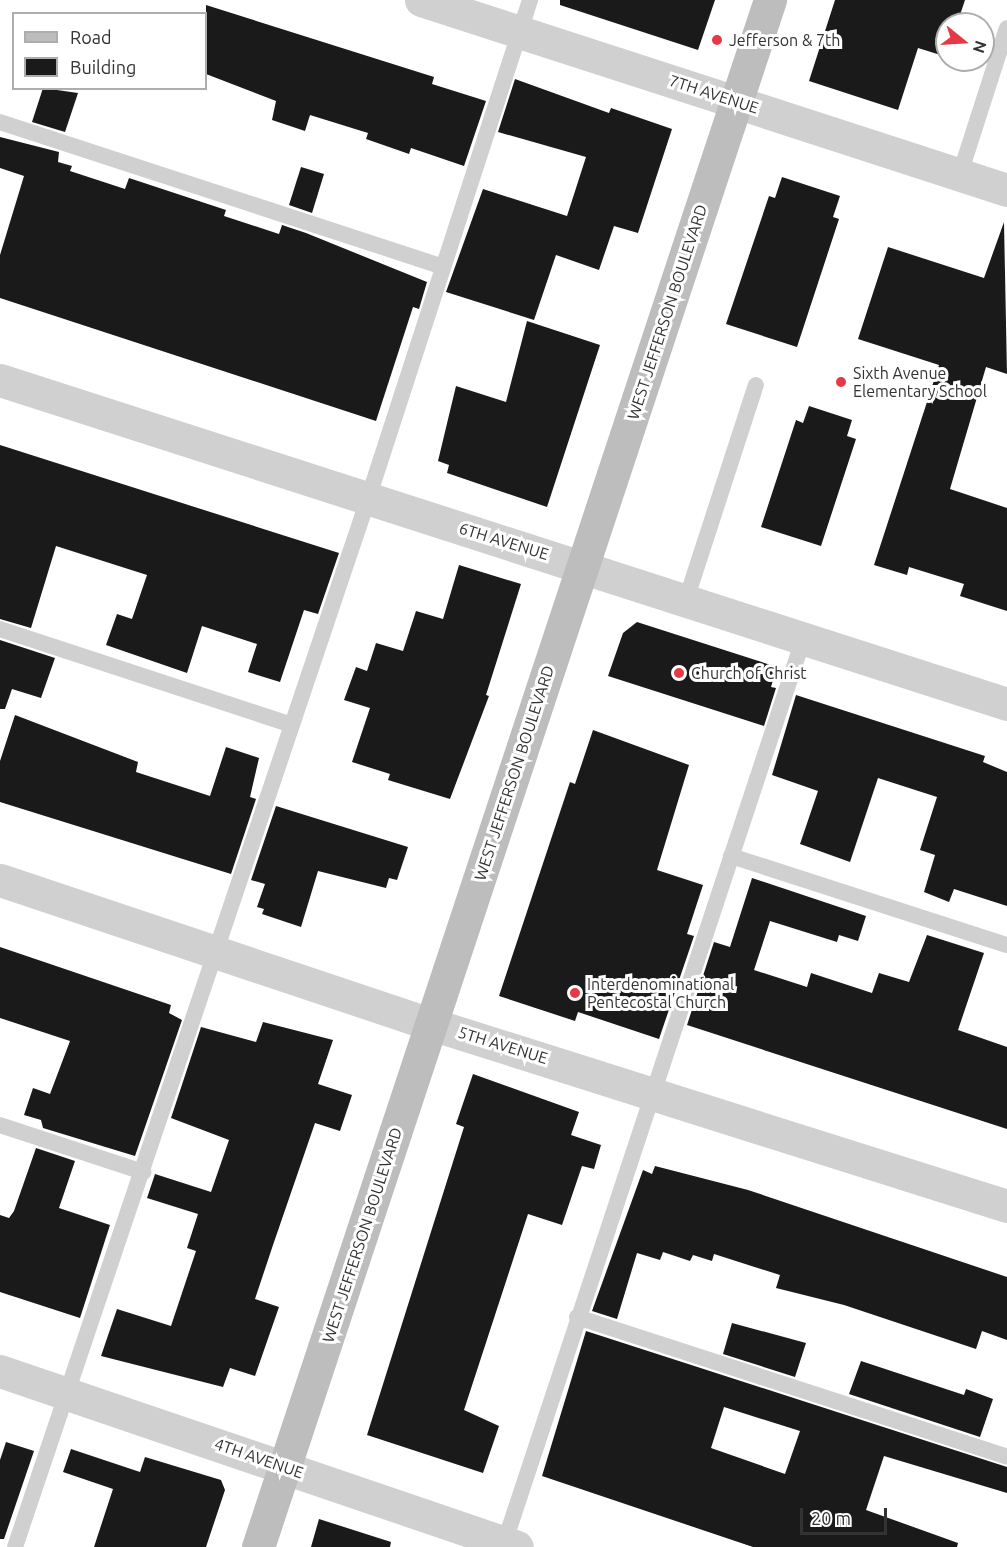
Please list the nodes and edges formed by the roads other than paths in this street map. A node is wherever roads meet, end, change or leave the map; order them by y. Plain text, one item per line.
1 (421, 0) edge
2 (530, 0) edge
3 (770, 0) edge
4 (1007, 28) edge
5 (519, 32) junction
6 (737, 103) junction
7 (0, 122) edge
8 (960, 174) junction
9 (1007, 189) edge
10 (443, 267) junction
11 (0, 380) edge
12 (756, 385) dead end
13 (368, 499) junction
14 (583, 566) junction
15 (686, 600) junction
16 (0, 629) edge
17 (803, 640) junction
18 (1007, 704) edge
19 (292, 725) junction
20 (731, 856) junction
21 (0, 880) edge
22 (1007, 945) edge
23 (217, 951) junction
24 (431, 1023) junction
25 (652, 1091) junction
26 (0, 1125) edge
27 (143, 1172) junction
28 (1007, 1206) edge
29 (577, 1317) junction
30 (0, 1371) edge
31 (68, 1394) junction
32 (1007, 1457) edge
33 (286, 1466) junction
34 (509, 1546) edge
35 (15, 1547) edge
36 (258, 1547) edge

1 - 5 street, 7TH AVENUE
2 - 5 lane
3 - 6 main road, WEST JEFFERSON BOULEVARD
4 - 8 lane
5 - 6 street, 7TH AVENUE
5 - 10 lane
6 - 8 street, 7TH AVENUE
6 - 14 main road, WEST JEFFERSON BOULEVARD
7 - 10 lane
8 - 9 street, 7TH AVENUE
10 - 13 lane
11 - 13 street, 6TH AVENUE
12 - 15 lane
13 - 14 street, 6TH AVENUE
13 - 19 lane
14 - 15 street, 6TH AVENUE
14 - 24 main road, WEST JEFFERSON BOULEVARD
15 - 17 street, 6TH AVENUE
16 - 19 lane
17 - 18 street, 6TH AVENUE
17 - 20 lane
19 - 23 lane
20 - 22 lane
20 - 25 lane
21 - 23 street, 5TH AVENUE
23 - 24 street, 5TH AVENUE
23 - 27 lane
24 - 25 street, 5TH AVENUE
24 - 33 main road, WEST JEFFERSON BOULEVARD
25 - 28 street, 5TH AVENUE
25 - 29 lane
26 - 27 lane
27 - 31 lane
29 - 32 lane
29 - 34 lane
30 - 31 street, 4TH AVENUE
31 - 33 street, 4TH AVENUE
31 - 35 lane
33 - 34 street, 4TH AVENUE
33 - 36 main road, WEST JEFFERSON BOULEVARD

